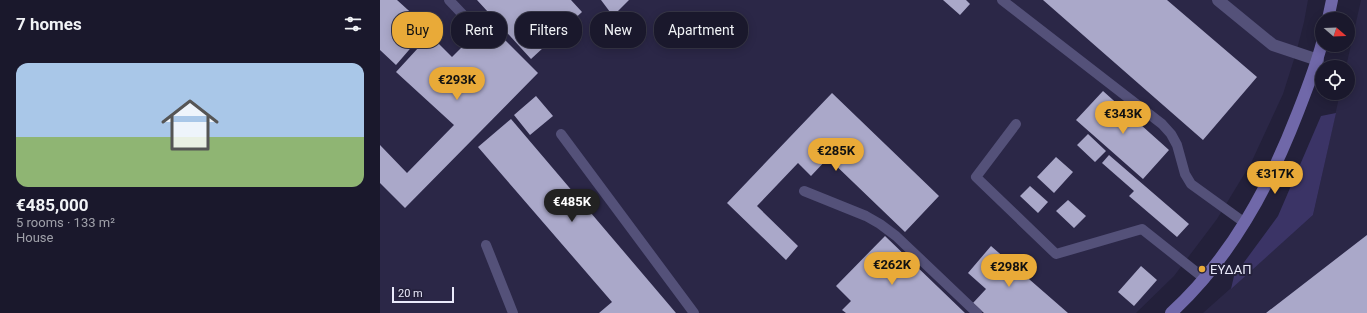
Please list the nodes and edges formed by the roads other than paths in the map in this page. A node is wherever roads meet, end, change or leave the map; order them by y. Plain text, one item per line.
1 (449, 0) edge
2 (1002, 0) edge
3 (1218, 0) edge
4 (1332, 0) edge
5 (460, 12) edge
6 (1329, 12) edge
7 (1320, 52) edge
8 (1318, 60) joint
9 (1315, 68) edge
10 (1016, 124) dead end
11 (561, 134) dead end
12 (804, 191) dead end
13 (1245, 223) junction
14 (486, 245) dead end
15 (1205, 279) junction
16 (513, 313) edge
17 (694, 313) edge
18 (977, 313) edge
19 (1171, 313) edge

1 - 5 lane
2 - 13 lane
3 - 8 street
4 - 6 street
7 - 8 street
9 - 13 street
10 - 15 lane
11 - 17 lane
12 - 18 lane
13 - 15 street
14 - 16 lane
15 - 19 street

